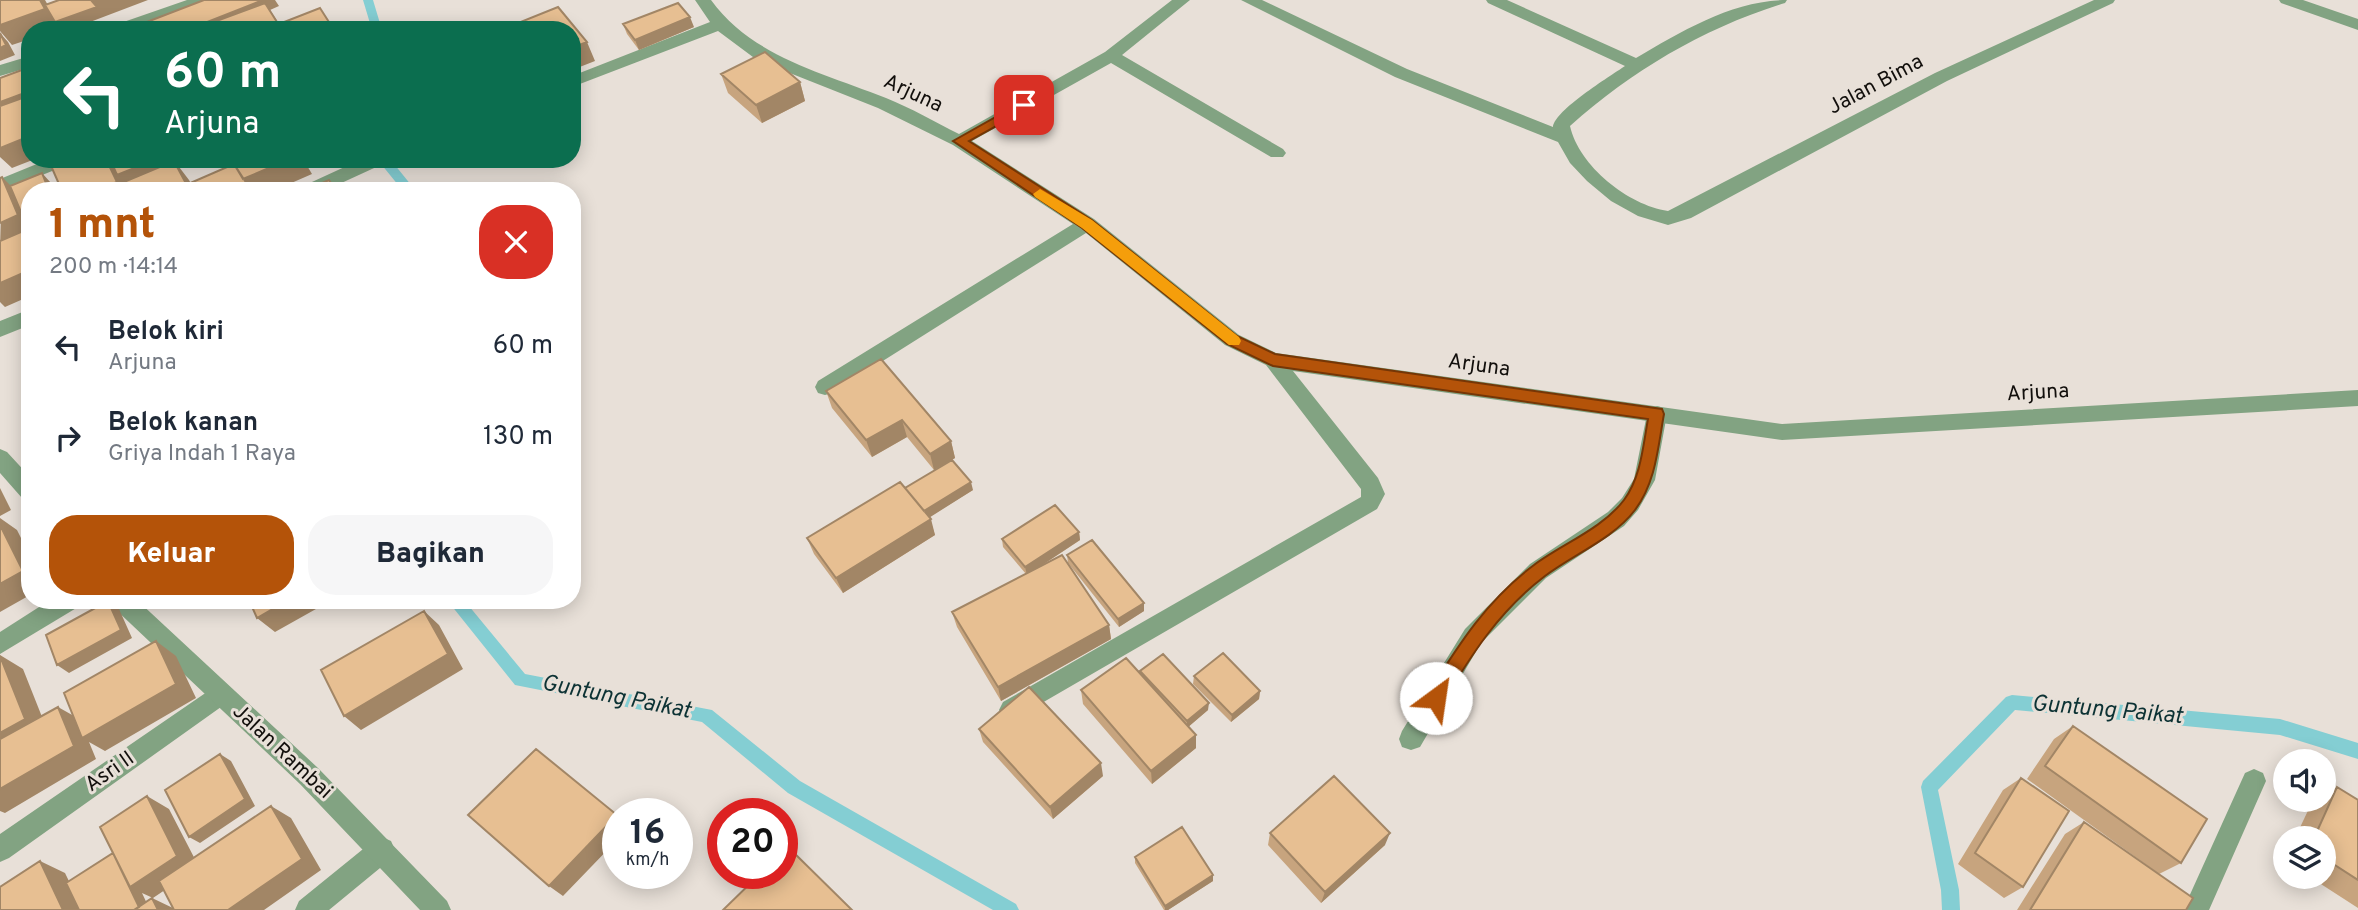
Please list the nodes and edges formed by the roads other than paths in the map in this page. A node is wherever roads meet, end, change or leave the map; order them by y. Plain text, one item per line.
1 (203, 0) edge
2 (703, 0) edge
3 (1182, 0) edge
4 (1249, 0) edge
5 (1494, 0) edge
6 (1779, 0) edge
7 (2107, 0) edge
8 (2287, 0) edge
9 (144, 21) edge
10 (720, 24) junction
11 (2358, 25) edge
12 (1111, 56) junction
13 (21, 64) edge
14 (1639, 66) junction
15 (0, 71) edge
16 (581, 78) edge
17 (1563, 138) junction
18 (960, 141) junction
19 (1277, 153) dead end
20 (44, 168) edge
21 (358, 168) edge
22 (326, 182) edge
23 (0, 186) edge
24 (1087, 224) junction
25 (21, 320) edge
26 (0, 330) edge
27 (1273, 360) junction
28 (825, 387) dead end
29 (2358, 398) edge
30 (1657, 414) junction
31 (0, 458) edge
32 (21, 478) edge
33 (56, 609) edge
34 (130, 609) edge
35 (0, 644) edge
36 (220, 694) junction
37 (1006, 712) edge
38 (1411, 739) dead end
39 (2254, 781) dead end
40 (0, 849) edge
41 (382, 850) junction
42 (308, 910) edge
43 (438, 910) edge
44 (2196, 910) edge

1 - 9 street
2 - 10 street, Arjuna
3 - 12 street
4 - 17 street
5 - 14 street
6 - 14 street
7 - 17 street, Jalan Bima
8 - 11 street
10 - 16 street
10 - 18 street, Arjuna
12 - 18 street
12 - 19 street
13 - 15 street
14 - 17 street
18 - 24 street, Arjuna
20 - 23 street
21 - 22 street
24 - 27 street, Arjuna
24 - 28 street
25 - 26 street
27 - 30 street, Arjuna
27 - 37 street
29 - 30 street, Arjuna
30 - 38 street
31 - 32 street
33 - 35 street
34 - 36 street, Jalan Rambai
36 - 40 street, Asri II
36 - 41 street, Jalan Rambai
39 - 44 street
41 - 42 street
41 - 43 street, Jalan Rambai

